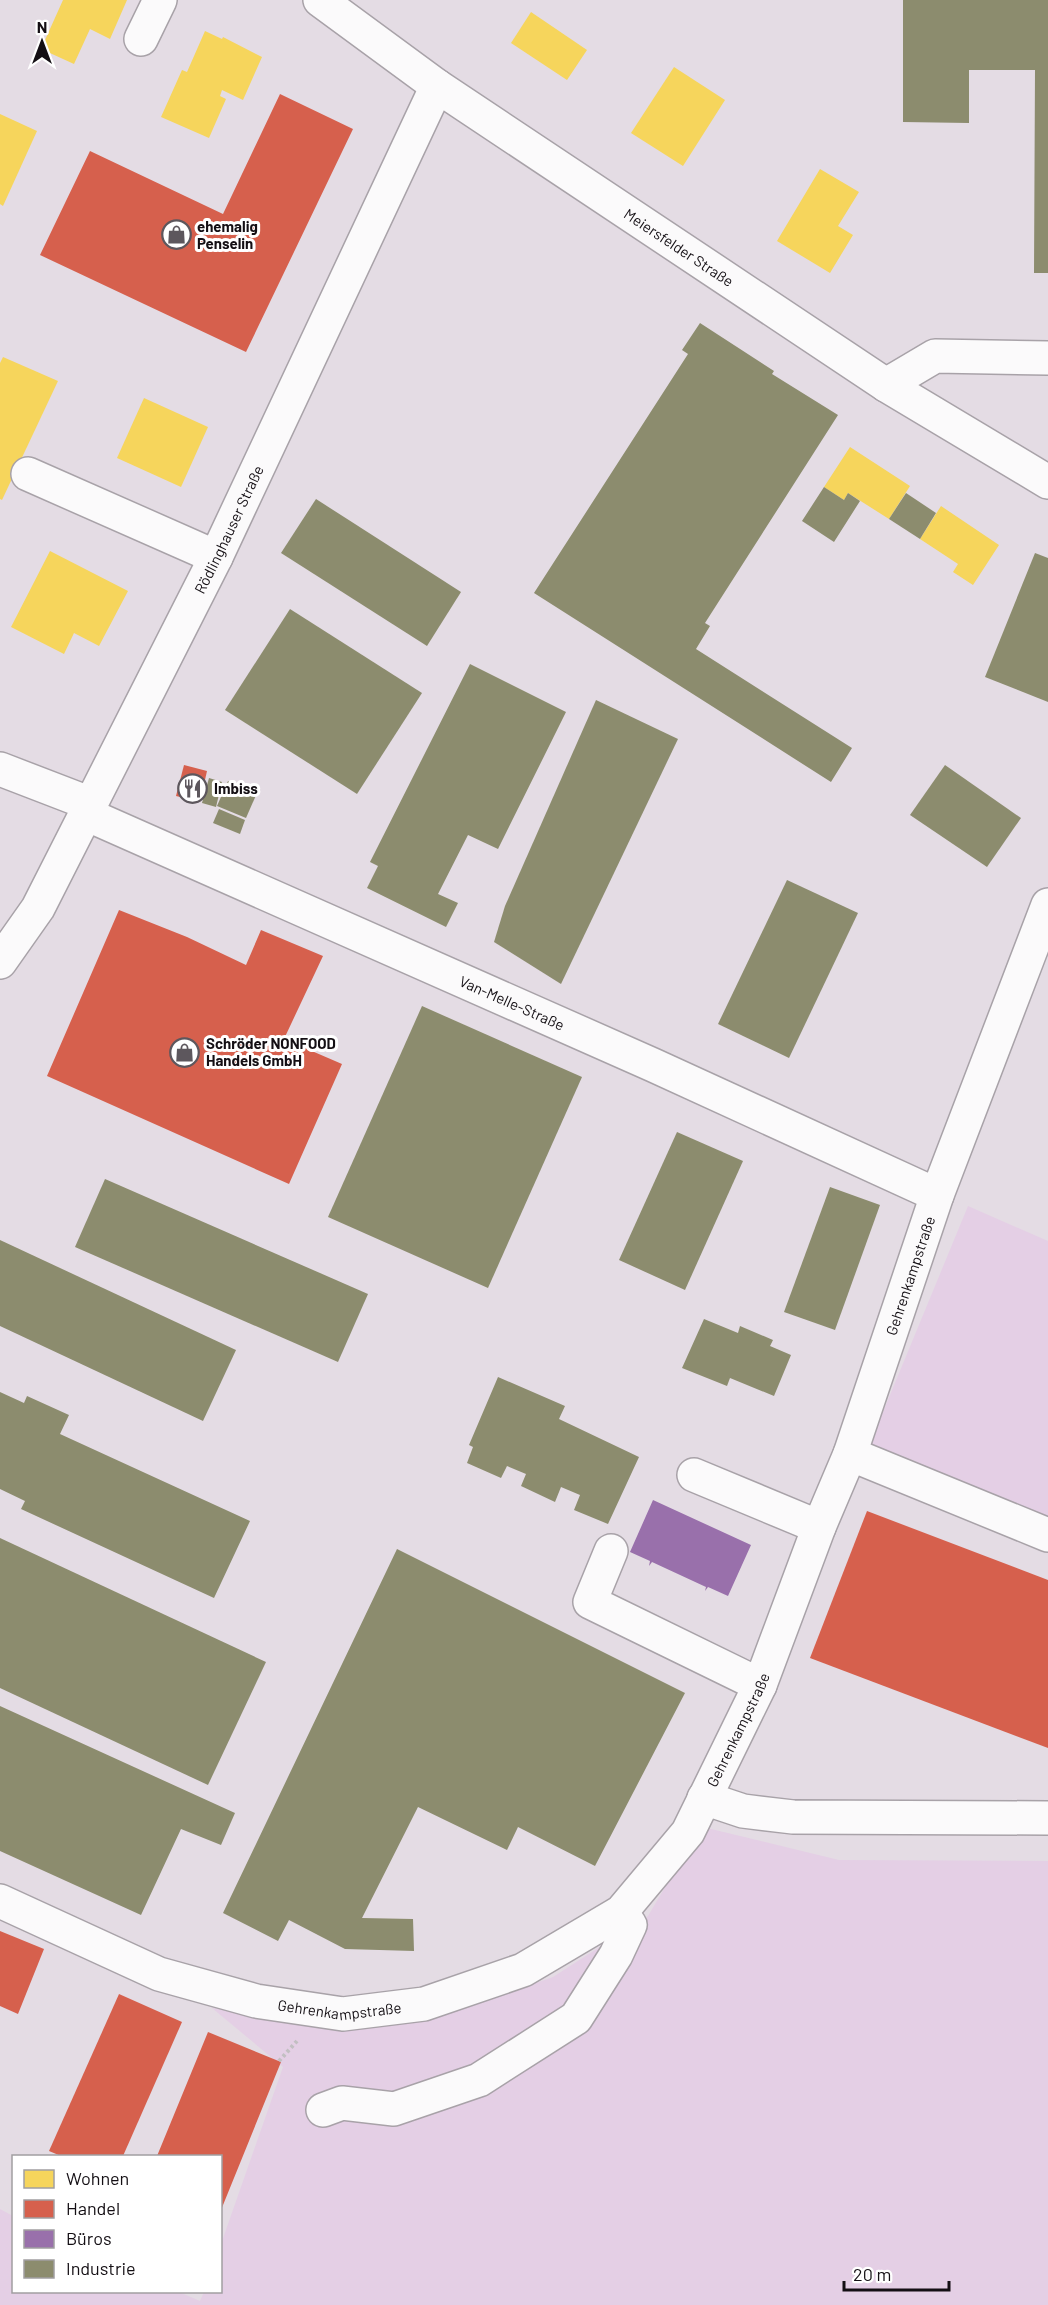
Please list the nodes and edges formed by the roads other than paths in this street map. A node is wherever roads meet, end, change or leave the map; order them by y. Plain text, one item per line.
1 (160, 0) edge
2 (320, 0) edge
3 (141, 39) dead end
4 (437, 86) junction
5 (1048, 358) edge
6 (886, 384) junction
7 (28, 474) dead end
8 (1048, 482) edge
9 (216, 557) junction
10 (0, 769) edge
11 (89, 809) junction
12 (1048, 905) edge
13 (0, 962) edge
14 (937, 1195) junction
15 (850, 1454) junction
16 (694, 1475) dead end
17 (819, 1527) junction
18 (1048, 1535) edge
19 (611, 1551) dead end
20 (760, 1685) junction
21 (704, 1798) junction
22 (1048, 1818) edge
23 (0, 1901) edge
24 (621, 1912) junction
25 (323, 2110) dead end

1 - 3 street
2 - 4 street, Meiersfelder Straße
4 - 6 street, Meiersfelder Straße
4 - 9 street, Rödlinghauser Straße
5 - 6 street
6 - 8 street, Meiersfelder Straße
7 - 9 street
9 - 11 street, Rödlinghauser Straße
10 - 11 street, Van-Melle-Straße
11 - 13 street, Rödlinghauser Straße
11 - 14 street, Van-Melle-Straße
12 - 14 street, Gehrenkampstraße
14 - 15 street, Gehrenkampstraße
15 - 17 street, Gehrenkampstraße
15 - 18 street
16 - 17 street
17 - 20 street, Gehrenkampstraße
19 - 20 street
20 - 21 street, Gehrenkampstraße
21 - 22 street
21 - 24 street, Gehrenkampstraße
23 - 24 street, Gehrenkampstraße
24 - 25 street

